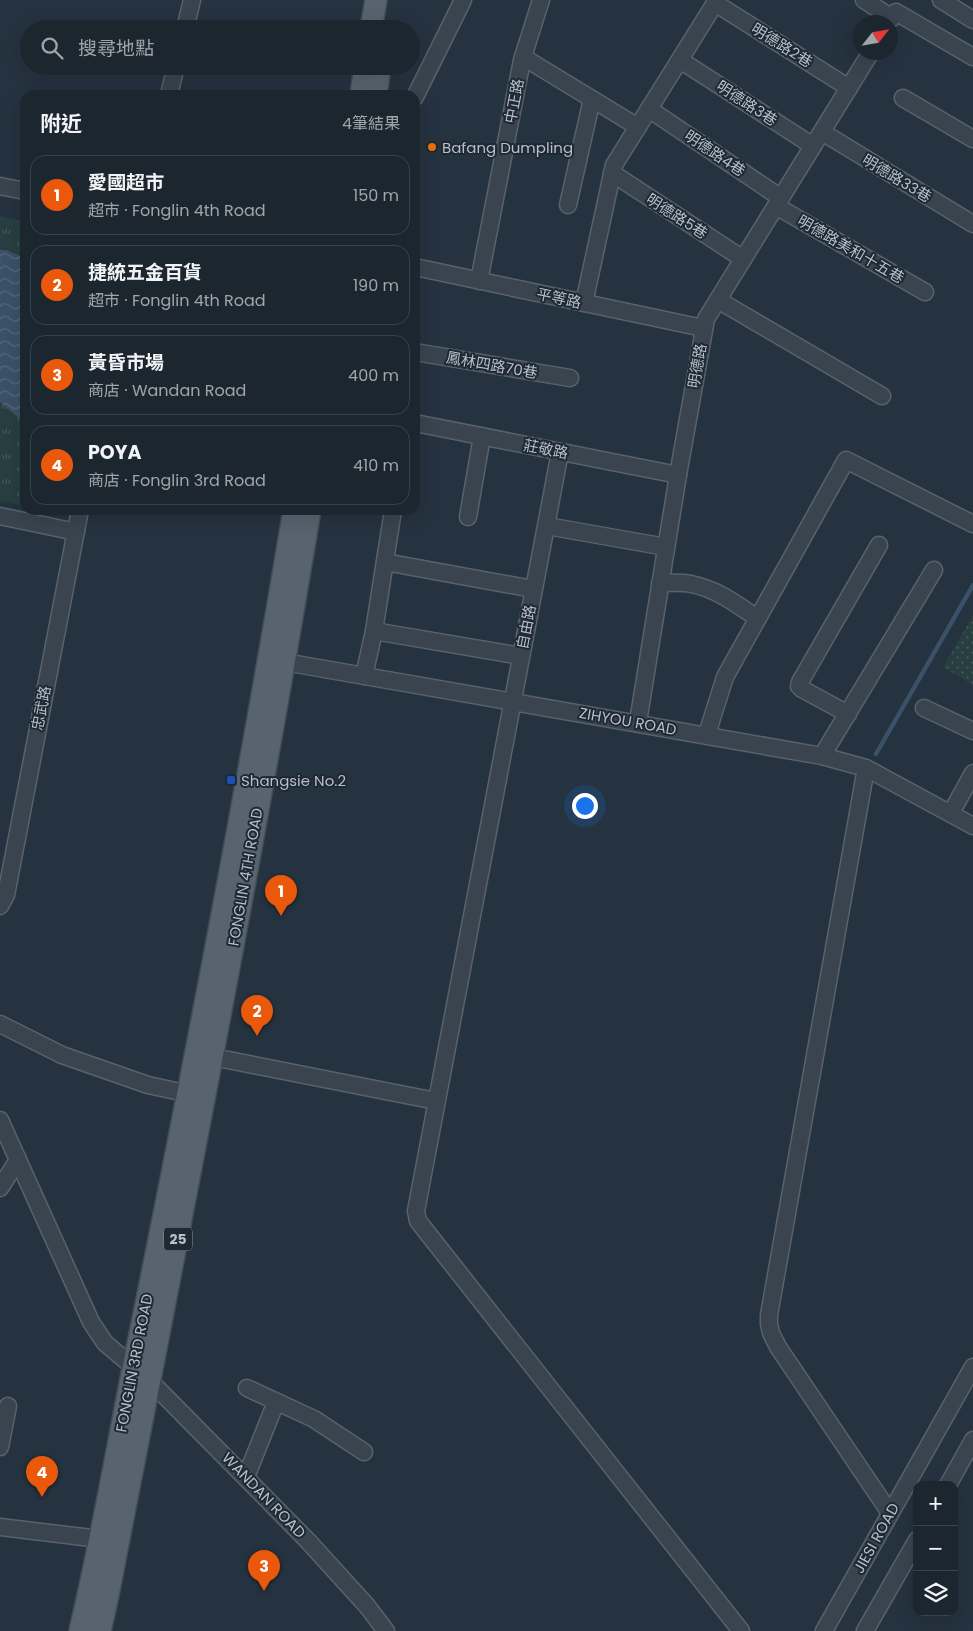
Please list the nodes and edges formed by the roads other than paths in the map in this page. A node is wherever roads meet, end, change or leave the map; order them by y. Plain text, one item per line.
1 (192, 0) edge
2 (376, 0) edge
3 (391, 0) edge
4 (463, 0) edge
5 (541, 0) edge
6 (864, 0) edge
7 (941, 0) edge
8 (716, 2) edge
9 (896, 13) edge
10 (187, 20) edge
11 (373, 20) edge
12 (388, 20) edge
13 (973, 20) edge
14 (523, 57) junction
15 (973, 57) edge
16 (680, 60) junction
17 (866, 60) edge
18 (174, 75) edge
19 (363, 75) edge
20 (379, 75) edge
21 (849, 88) junction
22 (170, 90) edge
23 (361, 90) edge
24 (377, 90) edge
25 (418, 90) edge
26 (903, 98) dead end
27 (592, 99) junction
28 (649, 109) junction
29 (638, 127) junction
30 (818, 139) junction
31 (973, 139) edge
32 (612, 173) junction
33 (0, 186) edge
34 (20, 190) edge
35 (779, 202) junction
36 (568, 205) dead end
37 (973, 224) edge
38 (743, 260) junction
39 (420, 269) edge
40 (479, 281) junction
41 (925, 292) dead end
42 (718, 300) junction
43 (584, 303) junction
44 (703, 328) junction
45 (420, 353) edge
46 (570, 378) dead end
47 (882, 396) dead end
48 (420, 424) edge
49 (482, 436) junction
50 (560, 452) junction
51 (678, 475) junction
52 (79, 515) edge
53 (293, 515) edge
54 (309, 515) edge
55 (392, 515) edge
56 (0, 516) edge
57 (468, 517) dead end
58 (973, 524) edge
59 (546, 526) junction
60 (76, 532) junction
61 (879, 545) dead end
62 (666, 547) junction
63 (386, 562) junction
64 (934, 570) dead end
65 (660, 583) junction
66 (533, 589) junction
67 (757, 618) junction
68 (374, 631) junction
69 (522, 656) junction
70 (276, 661) junction
71 (364, 676) junction
72 (513, 701) junction
73 (924, 708) dead end
74 (848, 714) junction
75 (638, 722) junction
76 (973, 731) edge
77 (707, 734) junction
78 (822, 756) junction
79 (866, 768) junction
80 (973, 773) edge
81 (951, 813) junction
82 (973, 826) edge
83 (0, 906) edge
84 (0, 1024) edge
85 (213, 1057) junction
86 (197, 1095) junction
87 (436, 1101) junction
88 (0, 1120) edge
89 (18, 1160) junction
90 (0, 1188) edge
91 (133, 1367) junction
92 (973, 1367) edge
93 (150, 1381) junction
94 (247, 1388) dead end
95 (276, 1402) junction
96 (8, 1406) dead end
97 (973, 1440) edge
98 (0, 1447) edge
99 (364, 1452) dead end
100 (246, 1477) junction
101 (950, 1481) edge
102 (890, 1513) junction
103 (0, 1527) edge
104 (100, 1539) junction
105 (913, 1547) edge
106 (80, 1631) edge
107 (100, 1631) edge
108 (386, 1631) edge
109 (741, 1631) edge
110 (824, 1631) edge
111 (865, 1631) edge

1 - 10 street
2 - 11 main road
3 - 12 main road
4 - 25 street
5 - 14 street, 中正路
6 - 9 street
7 - 13 street
8 - 16 street
8 - 21 street, 明德路2巷
9 - 15 street
14 - 27 street, 中正路
14 - 40 street, 中正路
16 - 28 street
16 - 30 street, 明德路3巷
17 - 21 street, 明德路
18 - 22 street
19 - 23 main road
20 - 24 main road
21 - 30 street, 明德路
26 - 31 street
27 - 29 street, 中正路
27 - 36 street
28 - 29 street
28 - 35 street, 明德路4巷
29 - 32 street
30 - 35 street, 明德路
30 - 37 street, 明德路33巷
32 - 38 street, 明德路5巷
32 - 43 street
33 - 34 street
35 - 38 street, 明德路
35 - 41 street, 明德路美和十五巷
38 - 42 street, 明德路
39 - 40 street, 平等路
40 - 43 street, 平等路
42 - 44 street, 明德路
42 - 47 street
43 - 44 street, 平等路
44 - 51 street, 明德路
45 - 46 street, 鳳林四路70巷
48 - 49 street, 莊敬路
49 - 50 street, 莊敬路
49 - 57 street
50 - 51 street, 莊敬路
50 - 59 street, 自由路
51 - 62 street, 明德路
52 - 60 street, 忠武路
53 - 70 main road, FONGLIN 4TH ROAD / 25
54 - 70 main road, FONGLIN 4TH ROAD / 25
55 - 63 street
56 - 60 street
58 - 67 street
59 - 62 street
59 - 66 street, 自由路
60 - 83 street, 忠武路
61 - 74 street
62 - 65 street, 明德路
63 - 66 street
63 - 68 street
64 - 74 street
65 - 67 street
65 - 75 street, 明德路
66 - 69 street, 自由路
67 - 77 street
68 - 69 street, 自由路
68 - 71 street
69 - 72 street
70 - 71 street, ZIHYOU ROAD
70 - 85 main road, FONGLIN 4TH ROAD / 25
70 - 86 main road, FONGLIN 4TH ROAD / 25
71 - 72 street, ZIHYOU ROAD
72 - 75 street, ZIHYOU ROAD
72 - 87 street
73 - 76 street
74 - 78 street
75 - 77 street, ZIHYOU ROAD
77 - 78 street, ZIHYOU ROAD
78 - 79 street, ZIHYOU ROAD
79 - 81 street, ZIHYOU ROAD
79 - 102 street
80 - 81 street
81 - 82 street, ZIHYOU ROAD
84 - 86 street
85 - 86 main road, FONGLIN 4TH ROAD / 25
85 - 87 street
86 - 91 main road, FONGLIN 3RD ROAD / 25
86 - 93 main road, FONGLIN 3RD ROAD / 25
87 - 109 street
88 - 89 street, WANDAN ROAD
89 - 90 street
89 - 91 street, WANDAN ROAD
91 - 93 street, WANDAN ROAD
91 - 104 main road, FONGLIN 3RD ROAD / 25
92 - 102 street, JIESI ROAD
93 - 100 street, WANDAN ROAD
93 - 107 main road, FONGLIN 3RD ROAD / 25
94 - 95 street
95 - 99 street
95 - 100 street
96 - 98 street
97 - 101 street
100 - 108 street, WANDAN ROAD
102 - 110 street, JIESI ROAD
103 - 104 street
104 - 106 main road, FONGLIN 3RD ROAD / 25
105 - 111 street

